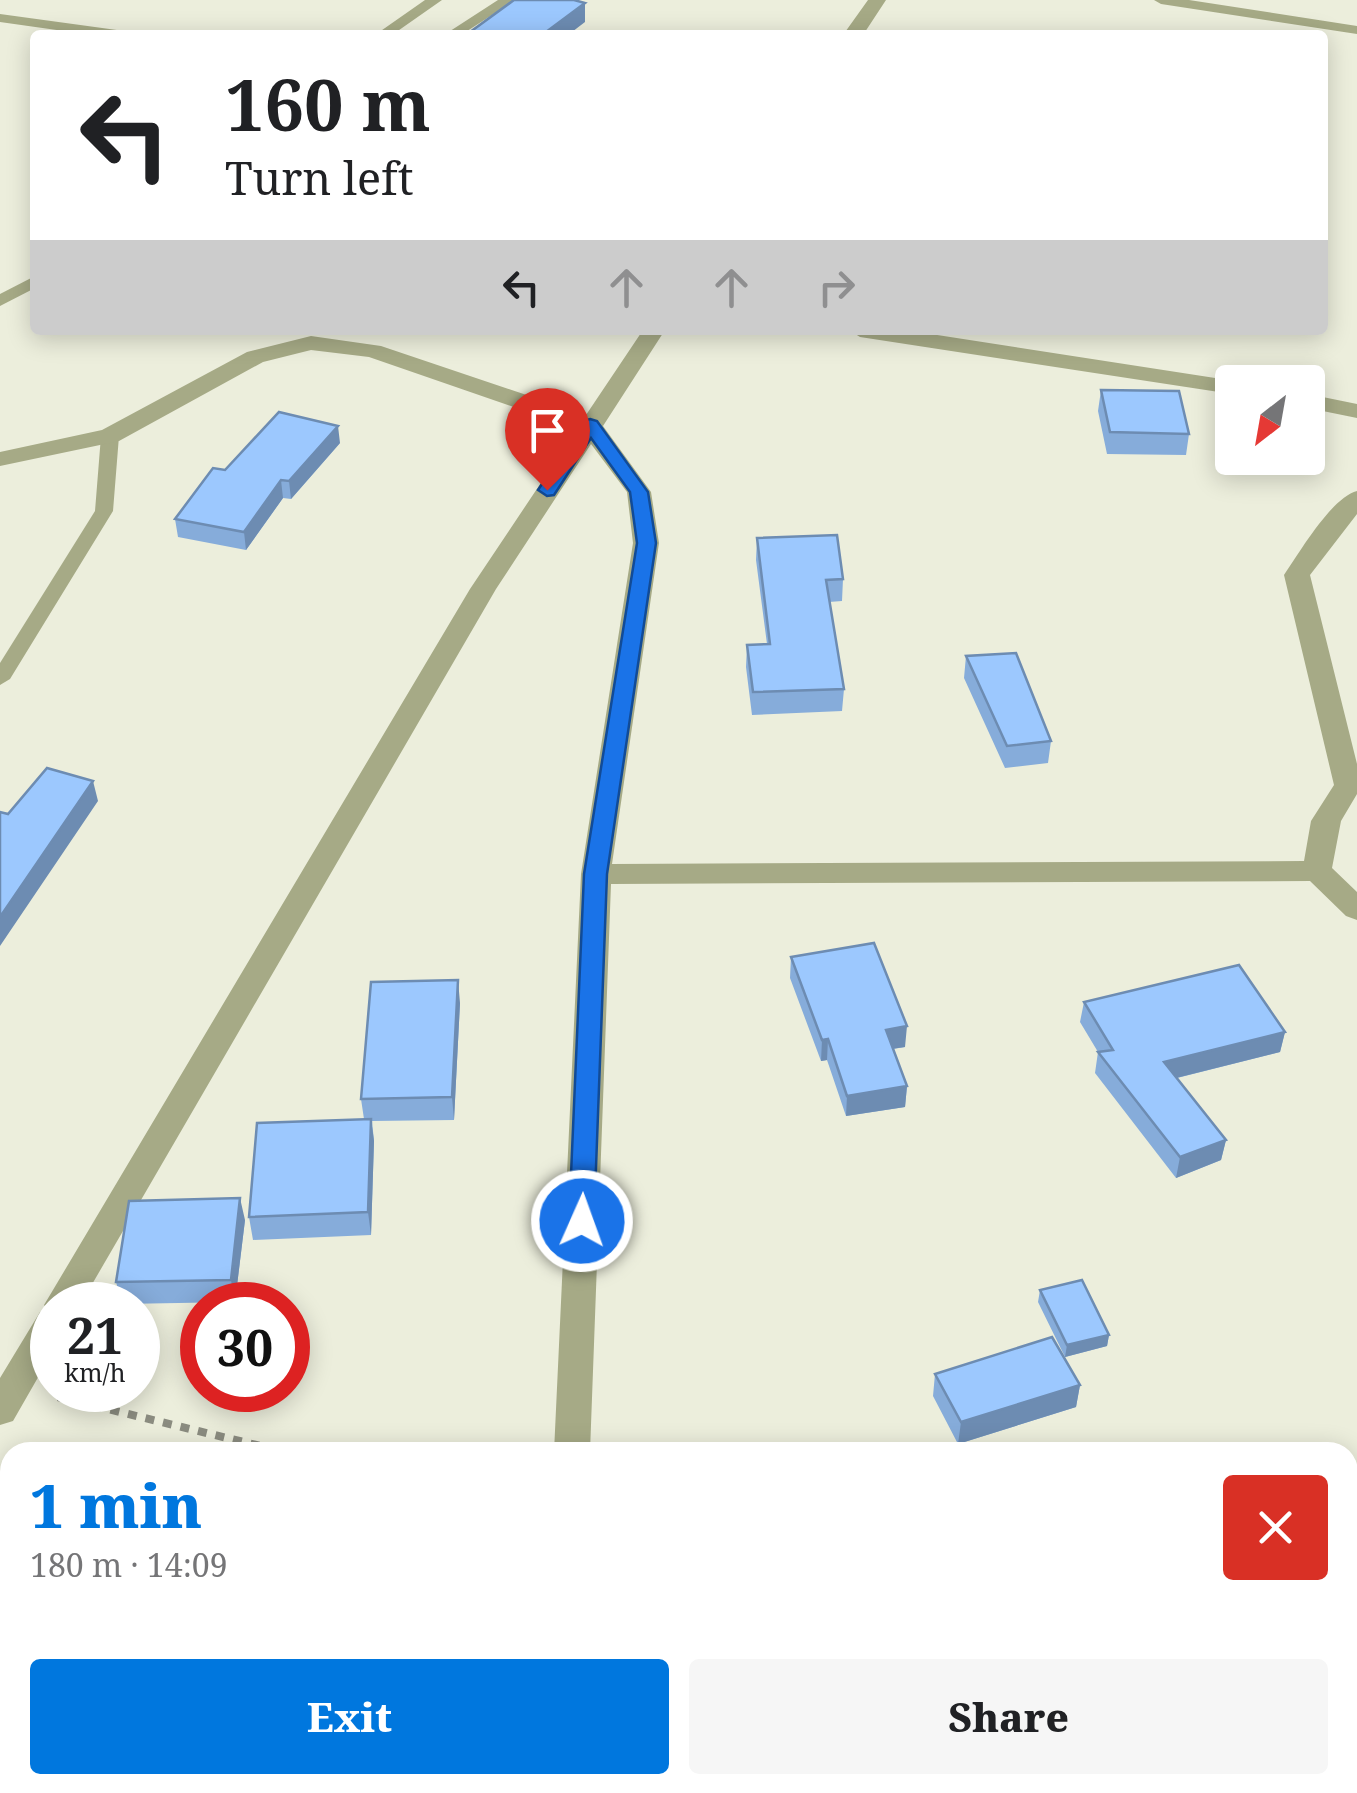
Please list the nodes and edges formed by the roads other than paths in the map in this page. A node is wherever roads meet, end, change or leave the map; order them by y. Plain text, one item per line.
1 (435, 0) edge
2 (508, 0) edge
3 (877, 0) edge
4 (1161, 0) edge
5 (0, 18) edge
6 (88, 30) edge
7 (390, 30) edge
8 (459, 30) edge
9 (856, 30) edge
10 (1357, 30) edge
11 (30, 284) edge
12 (0, 302) edge
13 (651, 335) edge
14 (892, 335) edge
15 (1215, 385) edge
16 (1325, 404) edge
17 (1357, 411) edge
18 (590, 425) junction
19 (110, 436) junction
20 (0, 459) edge
21 (1357, 498) edge
22 (0, 679) edge
23 (1316, 872) junction
24 (596, 874) junction
25 (1357, 909) edge
26 (75, 1282) edge
27 (30, 1359) edge
28 (7, 1398) edge
29 (572, 1442) edge

1 - 7 lane
2 - 8 lane
3 - 9 street
4 - 10 lane
5 - 6 lane
11 - 12 lane
13 - 18 street
14 - 15 street
16 - 17 street
18 - 19 street
18 - 24 street
18 - 26 street
19 - 20 street
19 - 22 lane
21 - 23 street
23 - 24 street
23 - 25 street
24 - 29 street
27 - 28 street

